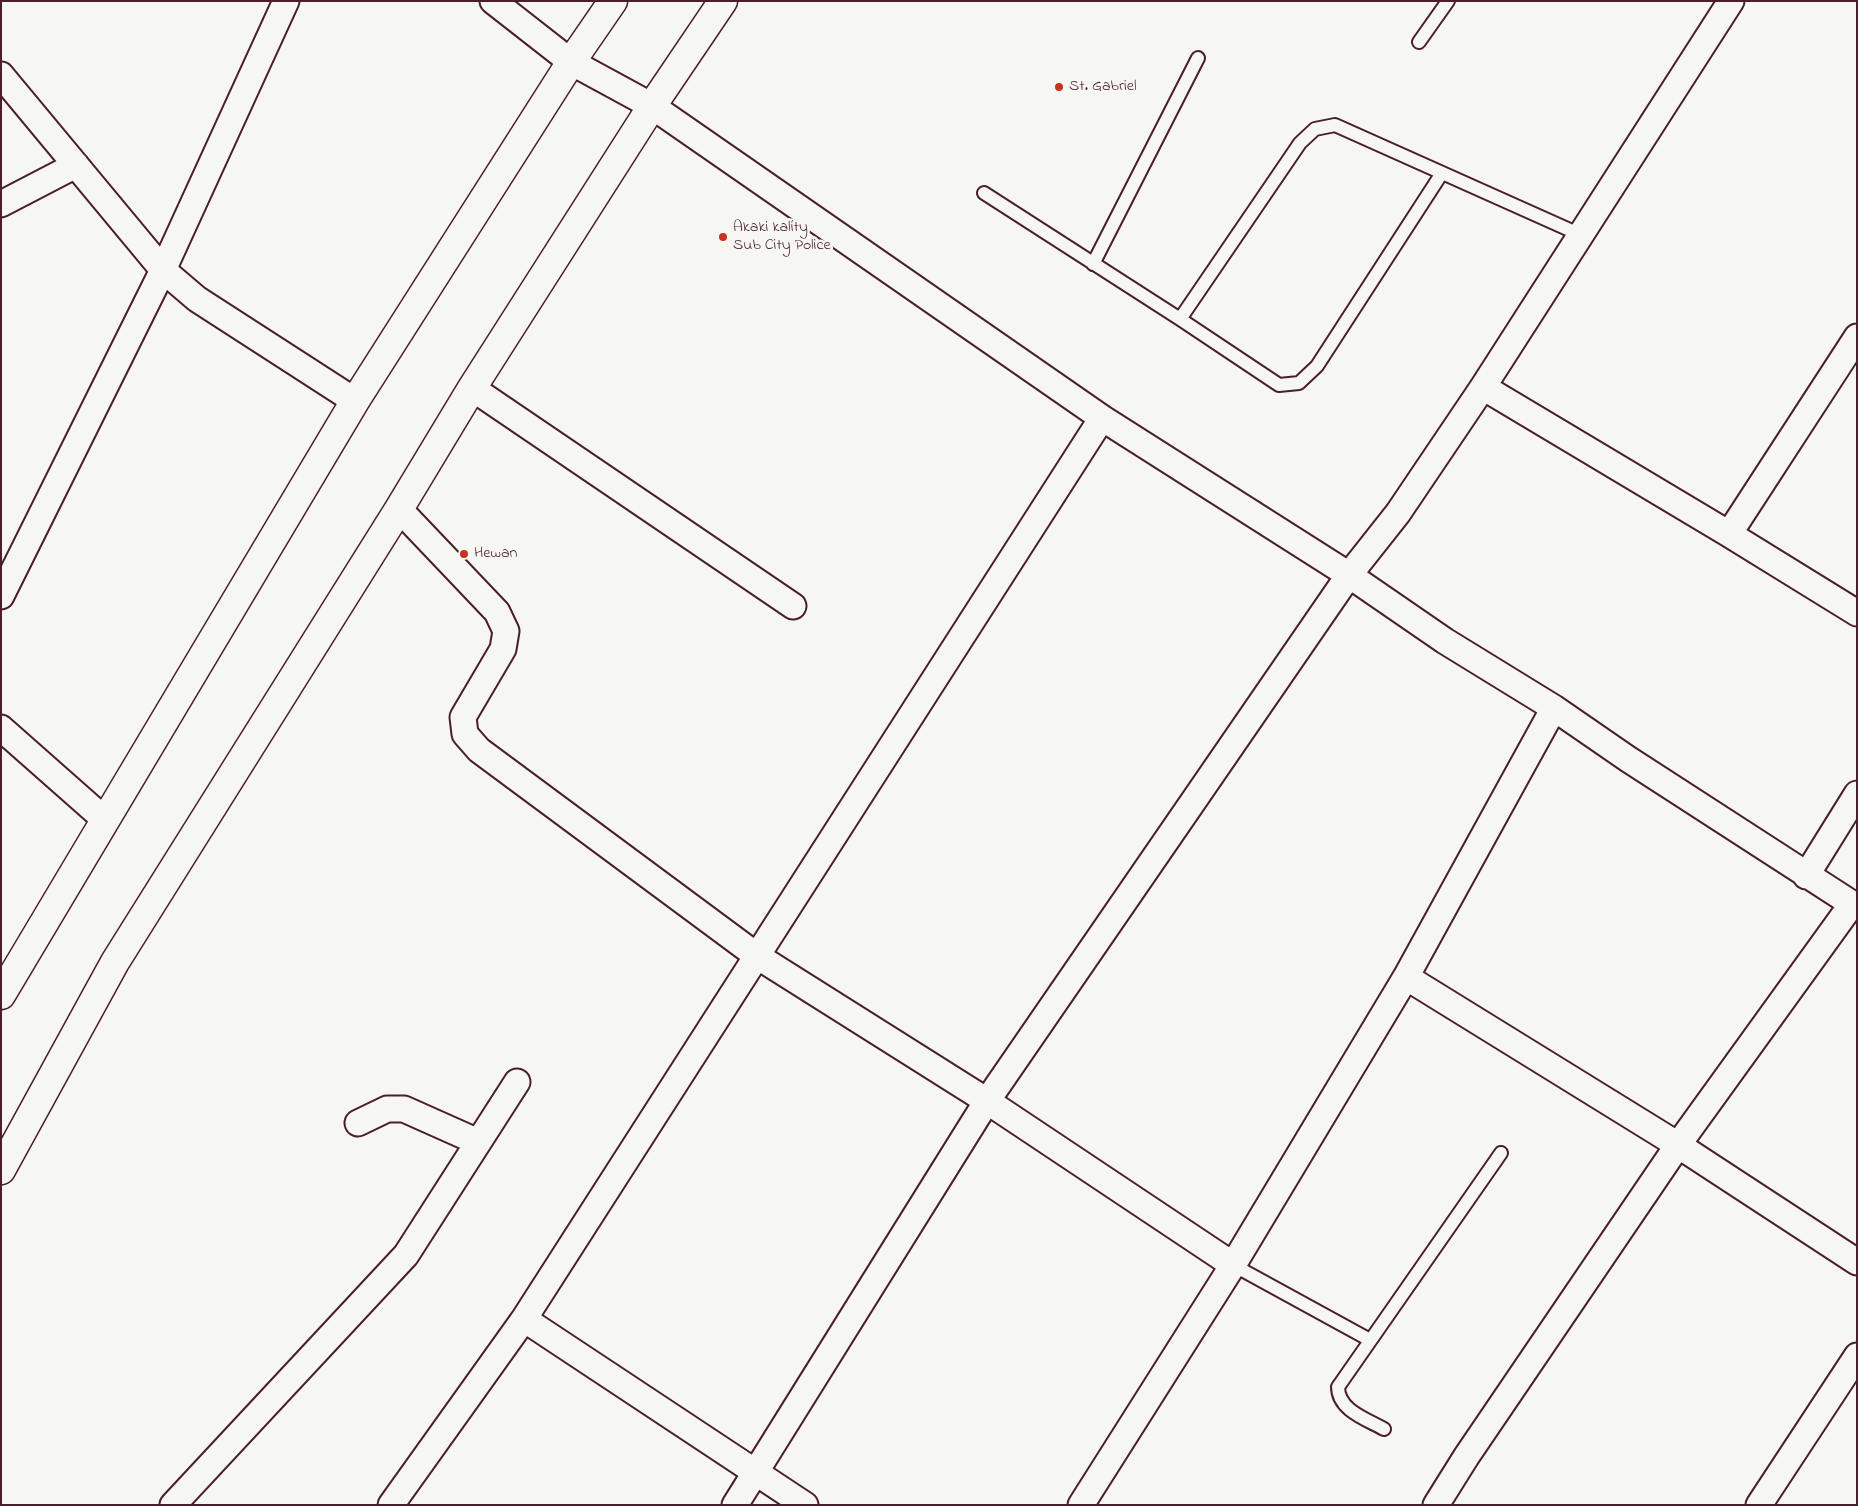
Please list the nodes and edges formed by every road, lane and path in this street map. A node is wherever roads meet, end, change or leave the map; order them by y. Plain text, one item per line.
1 (286, 1) edge
2 (493, 1) edge
3 (613, 1) edge
4 (723, 1) edge
5 (1448, 1) edge
6 (1731, 1) edge
7 (1419, 42) dead end
8 (1198, 58) dead end
9 (572, 62) junction
10 (1, 74) edge
11 (652, 106) junction
12 (76, 165) junction
13 (1442, 173) junction
14 (984, 193) dead end
15 (1, 204) edge
16 (1581, 235) junction
17 (1093, 264) junction
18 (163, 270) junction
19 (1180, 319) junction
20 (1857, 338) edge
21 (1483, 387) junction
22 (472, 388) junction
23 (355, 401) junction
24 (1102, 418) junction
25 (399, 509) junction
26 (1729, 534) junction
27 (1349, 575) junction
28 (1, 596) edge
29 (793, 606) dead end
30 (1857, 614) edge
31 (1554, 708) junction
32 (1, 728) edge
33 (1857, 794) edge
34 (104, 819) junction
35 (1806, 876) junction
36 (1854, 906) edge
37 (757, 956) junction
38 (1406, 977) junction
39 (1, 995) edge
40 (517, 1082) dead end
41 (986, 1101) junction
42 (358, 1124) dead end
43 (478, 1142) junction
44 (1678, 1145) junction
45 (1501, 1153) dead end
46 (1, 1170) edge
47 (1857, 1262) edge
48 (1233, 1264) junction
49 (524, 1319) junction
50 (1370, 1340) junction
51 (1857, 1356) edge
52 (1384, 1429) dead end
53 (755, 1472) junction
54 (173, 1505) edge
55 (391, 1505) edge
56 (735, 1505) edge
57 (805, 1505) edge
58 (1081, 1505) edge
59 (1436, 1505) edge
60 (1759, 1505) edge

1 - 18 street
2 - 9 street
3 - 9 main road
4 - 11 main road
5 - 7 lane
6 - 16 street
8 - 17 lane
9 - 11 street
9 - 23 main road
10 - 12 street
11 - 22 main road
11 - 24 street
12 - 15 street
12 - 18 street
13 - 16 lane
13 - 19 lane
13 - 19 lane
14 - 17 lane
16 - 21 street
17 - 19 lane
18 - 23 street
18 - 28 street
20 - 26 street
21 - 26 street
21 - 27 street
22 - 25 main road
22 - 29 street
23 - 34 main road
24 - 27 street
24 - 37 street
25 - 37 street
25 - 46 main road
26 - 30 street
27 - 31 street
27 - 41 street
31 - 35 street
31 - 38 street
32 - 34 street
33 - 35 street
34 - 39 main road
35 - 36 street
36 - 44 street
37 - 41 street
37 - 49 street
38 - 44 street
38 - 48 street
40 - 43 street
41 - 48 street
41 - 53 street
42 - 43 street
43 - 54 street
44 - 47 street
44 - 59 street
45 - 50 lane
48 - 50 lane
48 - 58 street
49 - 53 street
49 - 55 street
50 - 52 lane
51 - 60 street
53 - 56 street
53 - 57 street

